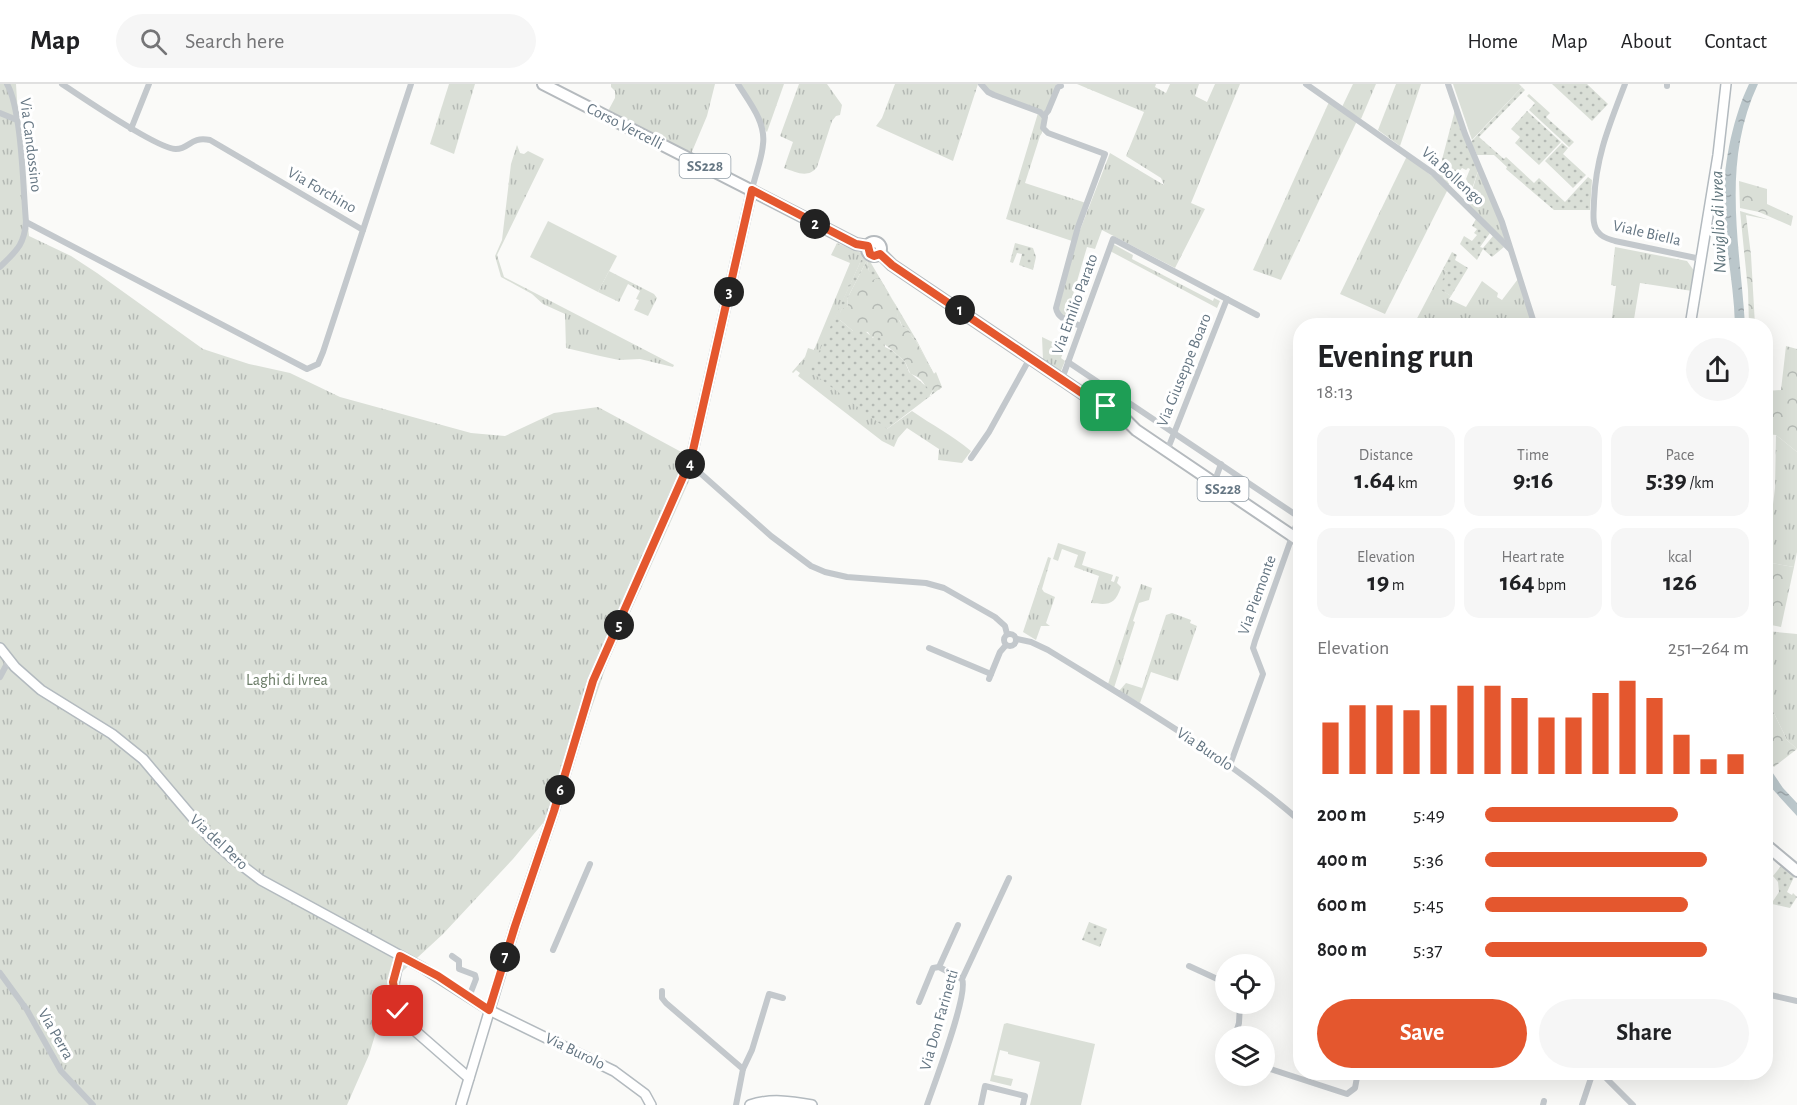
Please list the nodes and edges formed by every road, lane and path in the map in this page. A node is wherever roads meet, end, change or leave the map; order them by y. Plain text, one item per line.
1 (62, 84) edge
2 (149, 84) edge
3 (411, 84) edge
4 (543, 84) edge
5 (738, 84) edge
6 (981, 84) edge
7 (1306, 84) edge
8 (1448, 84) edge
9 (1625, 84) edge
10 (1726, 84) edge
11 (9, 85) edge
12 (1061, 86) dead end
13 (0, 113) edge
14 (1044, 116) junction
15 (17, 120) junction
16 (131, 129) junction
17 (752, 190) junction
18 (26, 222) junction
19 (363, 230) junction
20 (1510, 249) junction
21 (1701, 259) junction
22 (0, 267) edge
23 (1227, 299) junction
24 (1257, 315) dead end
25 (1532, 318) edge
26 (1691, 318) edge
27 (1081, 326) junction
28 (1030, 358) junction
29 (1068, 362) junction
30 (1062, 379) junction
31 (1127, 402) junction
32 (1118, 416) junction
33 (1174, 433) junction
34 (1167, 451) junction
35 (970, 458) dead end
36 (690, 464) junction
37 (1221, 464) junction
38 (1214, 483) junction
39 (1293, 512) edge
40 (1293, 536) edge
41 (1293, 549) edge
42 (1007, 634) junction
43 (1017, 639) junction
44 (1006, 645) junction
45 (0, 648) edge
46 (929, 648) dead end
47 (9, 660) junction
48 (0, 677) edge
49 (1230, 765) junction
50 (1293, 815) edge
51 (1773, 851) edge
52 (590, 864) dead end
53 (1797, 871) edge
54 (1010, 878) dead end
55 (958, 925) dead end
56 (553, 950) dead end
57 (400, 956) junction
58 (452, 956) dead end
59 (1189, 966) dead end
60 (939, 967) junction
61 (0, 974) edge
62 (1215, 978) edge
63 (962, 979) junction
64 (662, 991) dead end
65 (1773, 995) edge
66 (469, 997) junction
67 (783, 998) dead end
68 (1797, 1000) edge
69 (919, 1002) dead end
70 (489, 1010) junction
71 (743, 1069) junction
72 (1275, 1071) edge
73 (1293, 1076) edge
74 (470, 1078) junction
75 (1304, 1080) edge
76 (1356, 1080) edge
77 (1590, 1080) edge
78 (1608, 1080) edge
79 (93, 1105) edge
80 (461, 1105) edge
81 (651, 1105) edge
82 (736, 1105) edge
83 (750, 1105) edge
84 (812, 1105) edge
85 (927, 1105) edge
86 (981, 1105) edge
87 (1023, 1105) edge
88 (1582, 1105) edge
89 (1633, 1105) edge

1 - 16 street
2 - 16 street
3 - 19 street, Via Forchino
4 - 17 main road, Corso Vercelli / SS228
5 - 17 street
6 - 14 street
7 - 20 street, Via Bollengo
8 - 20 street
9 - 21 street, Viale Biella
10 - 21 street
11 - 15 street, Via Candossino
12 - 14 street
13 - 15 street
14 - 27 street
15 - 18 street, Via Candossino
16 - 19 street, Via Forchino
17 - 28 main road, Corso Vercelli / SS228
17 - 36 street
18 - 19 street
18 - 22 street, Via Candossino
20 - 25 street, Via Bollengo
21 - 26 street
23 - 24 street
23 - 27 street, Via Emilio Parato
23 - 33 street, Via Giuseppe Boaro
27 - 29 street, Via Emilio Parato
28 - 30 main road, SS228
28 - 35 street
29 - 30 street, Via Emilio Parato
29 - 31 street
30 - 32 main road, SS228
31 - 32 street
31 - 33 street
32 - 34 main road, SS228
33 - 34 street, Via Giuseppe Boaro
33 - 37 street
34 - 38 main road, SS228
36 - 42 street
36 - 70 street
37 - 38 street
37 - 39 street
38 - 40 main road, SS228
41 - 49 street, Via Piemonte
42 - 43 street
42 - 44 street
43 - 44 street
43 - 49 street, Via Burolo
44 - 46 street
45 - 47 street, Via del Pero
47 - 48 street
47 - 57 street, Via del Pero
49 - 50 street, Via Burolo
51 - 53 main road
52 - 56 street
54 - 63 street, Via Don Farinetti
55 - 60 street
57 - 66 street, Via del Pero
57 - 74 street
58 - 66 street
59 - 62 street
60 - 63 street
60 - 69 street
61 - 79 street, Via Perra
63 - 85 street, Via Don Farinetti
64 - 71 street
65 - 68 street
66 - 70 street, Via del Pero
67 - 71 street
70 - 74 street
70 - 81 street, Via Burolo
71 - 82 street
72 - 73 street
74 - 80 street
75 - 76 street
77 - 88 street
78 - 89 street
83 - 84 street
86 - 87 street

